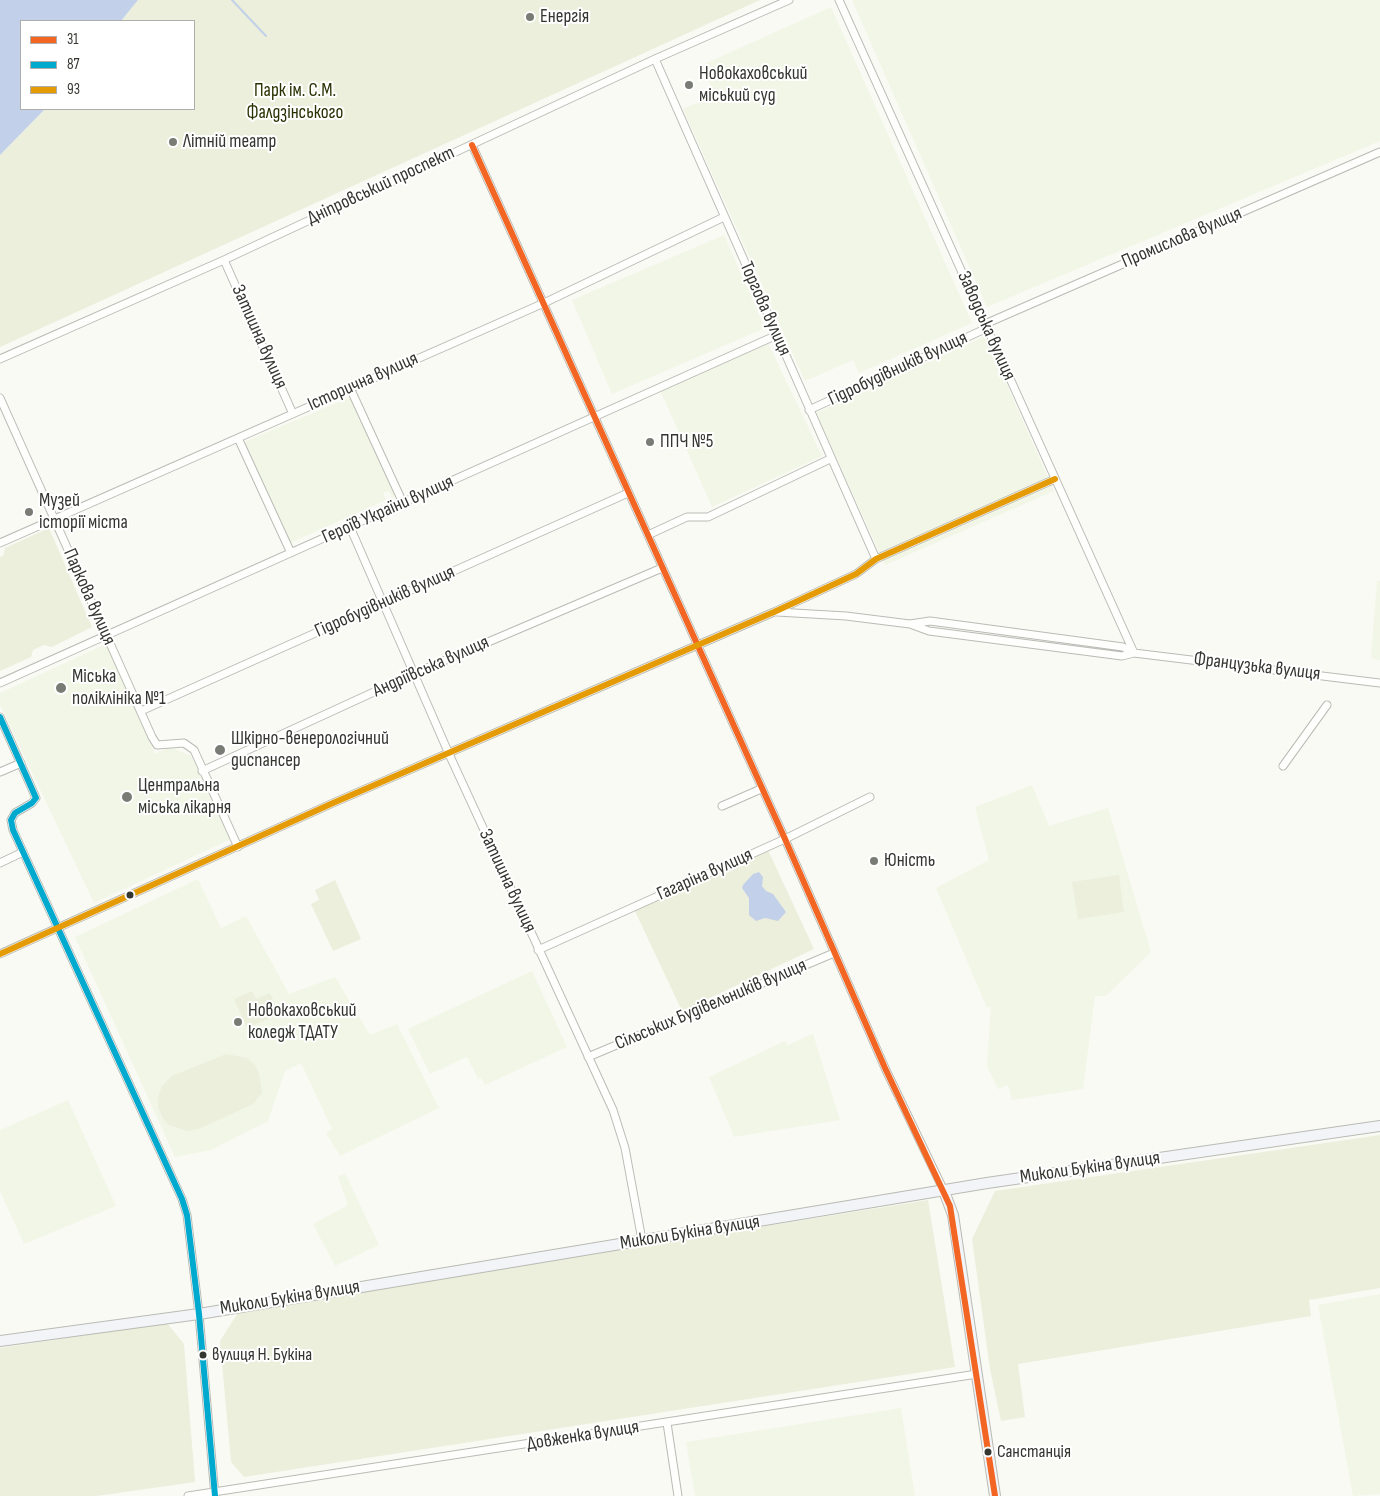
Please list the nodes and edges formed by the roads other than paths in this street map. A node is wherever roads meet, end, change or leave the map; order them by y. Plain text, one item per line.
1 (789, 0) edge
2 (839, 0) edge
3 (655, 59) junction
4 (472, 145) junction
5 (1380, 152) edge
6 (724, 217) junction
7 (224, 260) junction
8 (544, 303) junction
9 (986, 326) junction
10 (777, 335) junction
11 (0, 359) edge
12 (350, 388) junction
13 (0, 398) edge
14 (809, 410) junction
15 (293, 414) junction
16 (593, 418) junction
17 (238, 438) junction
18 (830, 459) junction
19 (1055, 479) junction
20 (628, 493) junction
21 (403, 503) junction
22 (54, 518) junction
23 (350, 527) junction
24 (648, 535) junction
25 (0, 543) edge
26 (290, 553) junction
27 (876, 559) junction
28 (662, 568) junction
29 (382, 604) junction
30 (774, 612) junction
31 (106, 635) junction
32 (696, 644) junction
33 (1134, 653) junction
34 (413, 674) junction
35 (1380, 682) edge
36 (0, 684) edge
37 (1327, 705) dead end
38 (141, 711) junction
39 (0, 717) edge
40 (449, 754) junction
41 (20, 763) junction
42 (1283, 766) dead end
43 (202, 771) junction
44 (0, 772) edge
45 (761, 789) junction
46 (870, 796) dead end
47 (722, 806) dead end
48 (785, 839) junction
49 (238, 848) junction
50 (23, 852) junction
51 (0, 863) edge
52 (59, 927) junction
53 (538, 950) junction
54 (834, 952) junction
55 (0, 954) edge
56 (588, 1058) junction
57 (1380, 1126) edge
58 (944, 1191) junction
59 (642, 1240) junction
60 (199, 1314) junction
61 (0, 1342) edge
62 (977, 1374) junction
63 (667, 1423) junction
64 (215, 1494) edge
65 (188, 1496) edge
66 (678, 1496) edge
67 (995, 1496) edge

1 - 3 street, Дніпровський проспект
2 - 9 street, Заводська вулиця
3 - 4 street, Дніпровський проспект
3 - 6 street, Торгова вулиця
4 - 7 street, Дніпровський проспект
4 - 8 street
5 - 9 street, Промислова вулиця
6 - 8 street, Історична вулиця
6 - 10 street, Торгова вулиця
7 - 11 street, Дніпровський проспект
7 - 15 street, Затишна вулиця
8 - 12 street, Історична вулиця
8 - 16 street
9 - 14 street, Гідробудівників вулиця
9 - 19 street, Заводська вулиця
10 - 14 street, Торгова вулиця
10 - 16 street, Героїв України вулиця
12 - 15 street, Історична вулиця
12 - 21 street
13 - 22 street, Паркова вулиця
14 - 18 street, Торгова вулиця
15 - 17 street, Історична вулиця
16 - 20 street
16 - 21 street, Героїв України вулиця
17 - 22 street, Історична вулиця
17 - 26 street
18 - 24 street
18 - 27 street, Торгова вулиця
19 - 27 street
19 - 33 street, Заводська вулиця
20 - 24 street
20 - 29 street, Гідробудівників вулиця
21 - 23 street, Героїв України вулиця
22 - 25 street, Історична вулиця
22 - 31 street, Паркова вулиця
23 - 26 street, Героїв України вулиця
23 - 29 street, Затишна вулиця
24 - 28 street
26 - 31 street, Героїв України вулиця
27 - 30 street
28 - 32 street
28 - 34 street, Андріївська вулиця
29 - 34 street, Затишна вулиця
29 - 38 street, Гідробудівників вулиця
30 - 32 street
30 - 33 street, Французька вулиця
31 - 36 street, Героїв України вулиця
31 - 38 street, Паркова вулиця
32 - 40 street
32 - 45 street
33 - 35 street, Французька вулиця
34 - 40 street, Затишна вулиця
34 - 43 street, Андріївська вулиця
37 - 42 street
38 - 43 street, Паркова вулиця
39 - 41 street
40 - 49 street
40 - 53 street, Затишна вулиця
41 - 44 street
41 - 50 street
43 - 49 street, Паркова вулиця
45 - 47 street
45 - 48 street
46 - 48 street, Гагаріна вулиця
48 - 53 street, Гагаріна вулиця
48 - 54 street
49 - 52 street
50 - 51 street
50 - 52 street
52 - 55 street
52 - 60 street
53 - 56 street, Затишна вулиця
54 - 56 street, Сільських Будівельників вулиця
54 - 58 street
56 - 59 street, Затишна вулиця
57 - 58 street, Миколи Букіна вулиця
58 - 59 street, Миколи Букіна вулиця
58 - 62 street
59 - 60 street, Миколи Букіна вулиця
60 - 61 street, Миколи Букіна вулиця
60 - 64 street
62 - 63 street, Довженка вулиця
62 - 67 street
63 - 64 street, Довженка вулиця
63 - 66 street
64 - 65 street, Довженка вулиця

